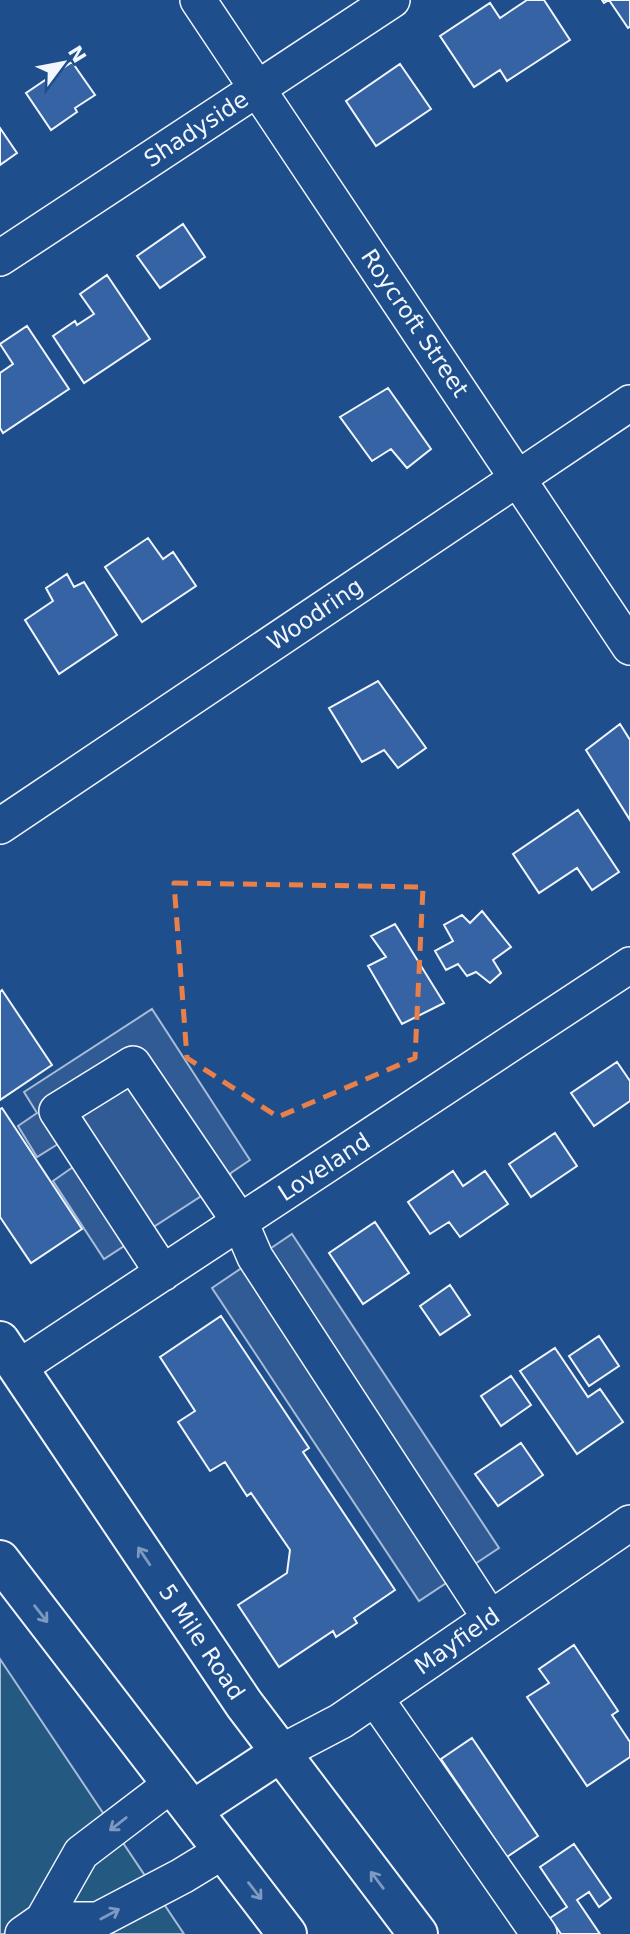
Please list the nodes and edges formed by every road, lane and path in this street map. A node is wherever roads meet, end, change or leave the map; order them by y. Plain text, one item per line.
1 (198, 0) edge
2 (393, 0) edge
3 (258, 88) junction
4 (0, 258) edge
5 (630, 403) edge
6 (518, 478) junction
7 (630, 647) edge
8 (0, 826) edge
9 (630, 965) edge
10 (240, 1222) junction
11 (163, 1273) junction
12 (6, 1363) edge
13 (630, 1523) edge
14 (0, 1560) edge
15 (490, 1618) junction
16 (375, 1698) junction
17 (280, 1753) junction
18 (183, 1797) junction
19 (223, 1851) junction
20 (33, 1927) edge
21 (287, 1934) edge
22 (418, 1934) edge
23 (538, 1934) edge

1 - 3 street, Roycroft Street
2 - 3 street, Shadyside
3 - 4 street, Shadyside
3 - 6 street, Roycroft Street
5 - 6 street, Woodring
6 - 7 street, Roycroft Street
6 - 8 street, Woodring
9 - 10 street, Loveland
10 - 11 street, Loveland
10 - 11 street
10 - 15 street
11 - 12 street, Loveland
17 -> 12 main road, 5 Mile Road
13 - 15 street, Mayfield
14 -> 18 main road
15 - 16 street, Mayfield
16 - 17 street, Mayfield
16 - 23 street
17 - 18 main road
22 -> 17 main road, 5 Mile Road
18 - 19 main road
18 -> 20 street
20 -> 19 street
19 -> 21 main road

